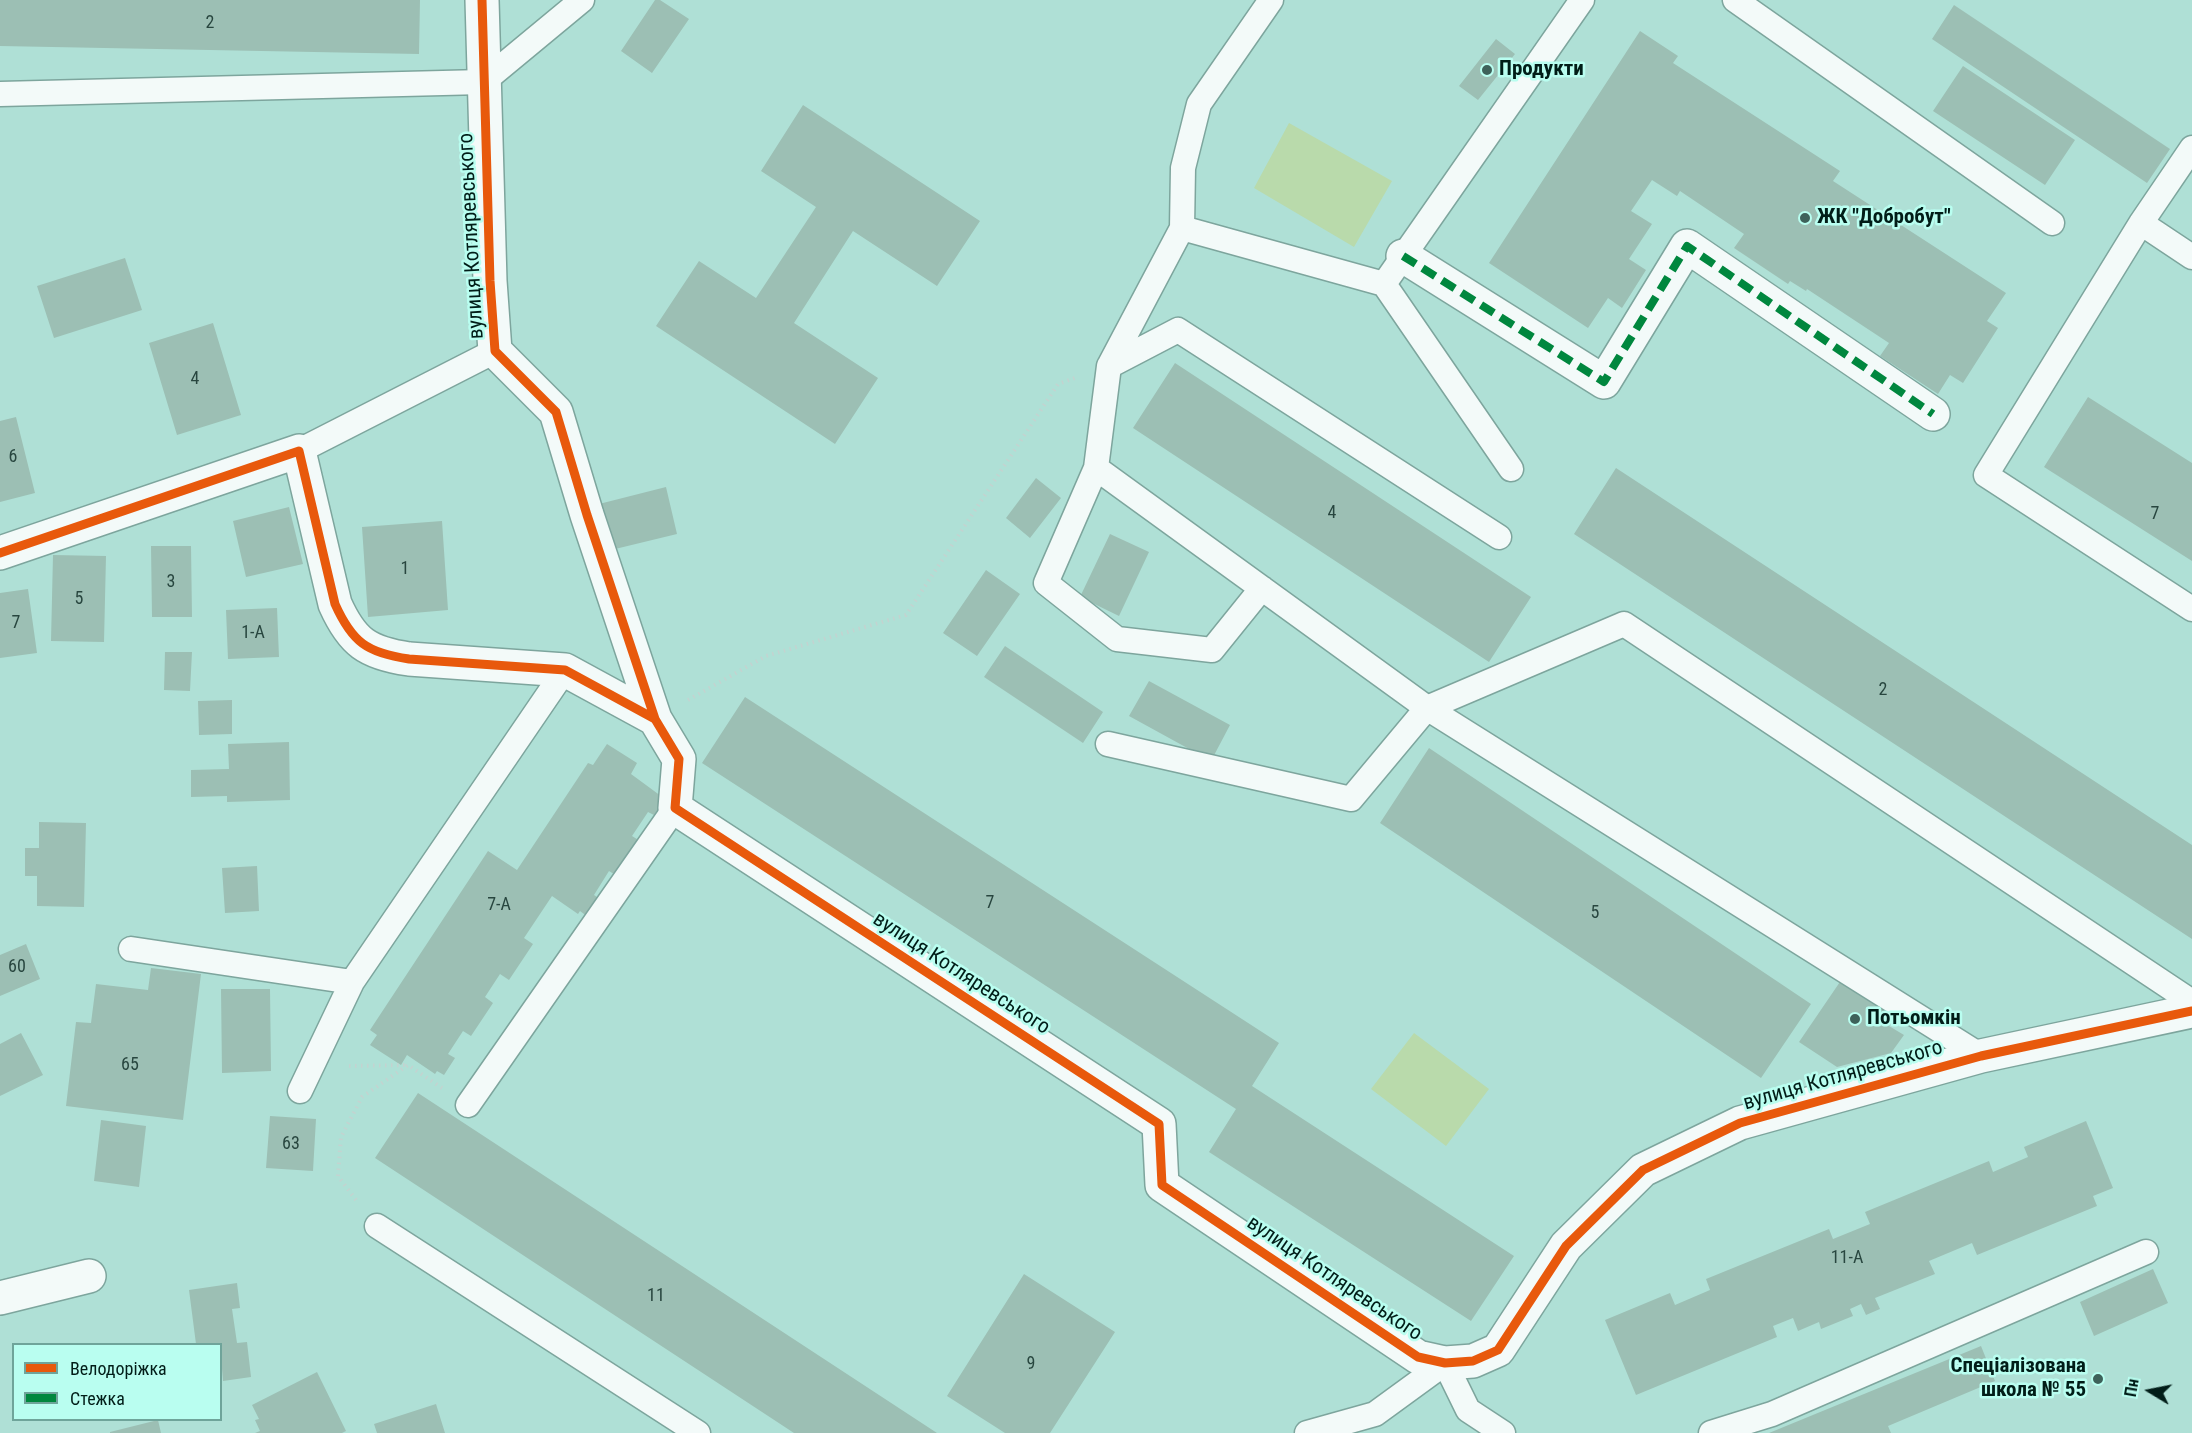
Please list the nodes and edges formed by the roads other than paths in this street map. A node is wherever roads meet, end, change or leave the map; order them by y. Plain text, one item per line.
1 (482, 0) edge
2 (582, 0) edge
3 (1271, 0) edge
4 (1582, 0) edge
5 (1735, 0) edge
6 (483, 82) junction
7 (0, 94) edge
8 (2192, 148) edge
9 (2052, 223) dead end
10 (2141, 223) junction
11 (1182, 228) junction
12 (1403, 256) junction
13 (2192, 257) edge
14 (1384, 284) junction
15 (495, 351) junction
16 (1109, 366) junction
17 (1933, 414) dead end
18 (299, 451) junction
19 (1096, 468) junction
20 (1511, 469) dead end
21 (1499, 537) dead end
22 (0, 553) edge
23 (1262, 588) junction
24 (2192, 609) edge
25 (565, 670) junction
26 (1428, 708) junction
27 (655, 719) junction
28 (1108, 744) dead end
29 (675, 808) junction
30 (131, 949) dead end
31 (352, 982) junction
32 (2192, 1002) edge
33 (2192, 1011) edge
34 (1981, 1056) junction
35 (300, 1091) dead end
36 (468, 1105) road end
37 (377, 1226) road end
38 (2146, 1252) dead end
39 (89, 1276) dead end
40 (0, 1298) edge
41 (1445, 1363) junction
42 (1469, 1422) edge
43 (698, 1433) edge
44 (1307, 1433) edge
45 (1503, 1433) edge
46 (1711, 1433) edge

1 - 6 street, вулиця Котляревського
2 - 6 lane
3 - 11 lane
4 - 12 lane
5 - 9 lane
6 - 7 lane
6 - 15 street, вулиця Котляревського
8 - 10 lane
10 - 13 lane
10 - 24 lane
11 - 14 lane
11 - 16 lane
12 - 14 lane
12 - 17 street
14 - 20 lane
15 - 18 lane
15 - 27 street, вулиця Котляревського
16 - 19 lane
16 - 21 lane
18 - 22 street
18 - 25 street
19 - 23 lane
19 - 23 lane
23 - 26 lane
25 - 27 street
25 - 31 lane
26 - 28 lane
26 - 32 lane
26 - 34 lane
27 - 29 street, вулиця Котляревського
29 - 36 lane
29 - 41 street, вулиця Котляревського
30 - 31 lane
31 - 35 lane
33 - 34 street, вулиця Котляревського
34 - 41 street, вулиця Котляревського
37 - 43 lane
38 - 46 lane
39 - 40 street
41 - 42 lane
41 - 44 lane
42 - 45 lane

